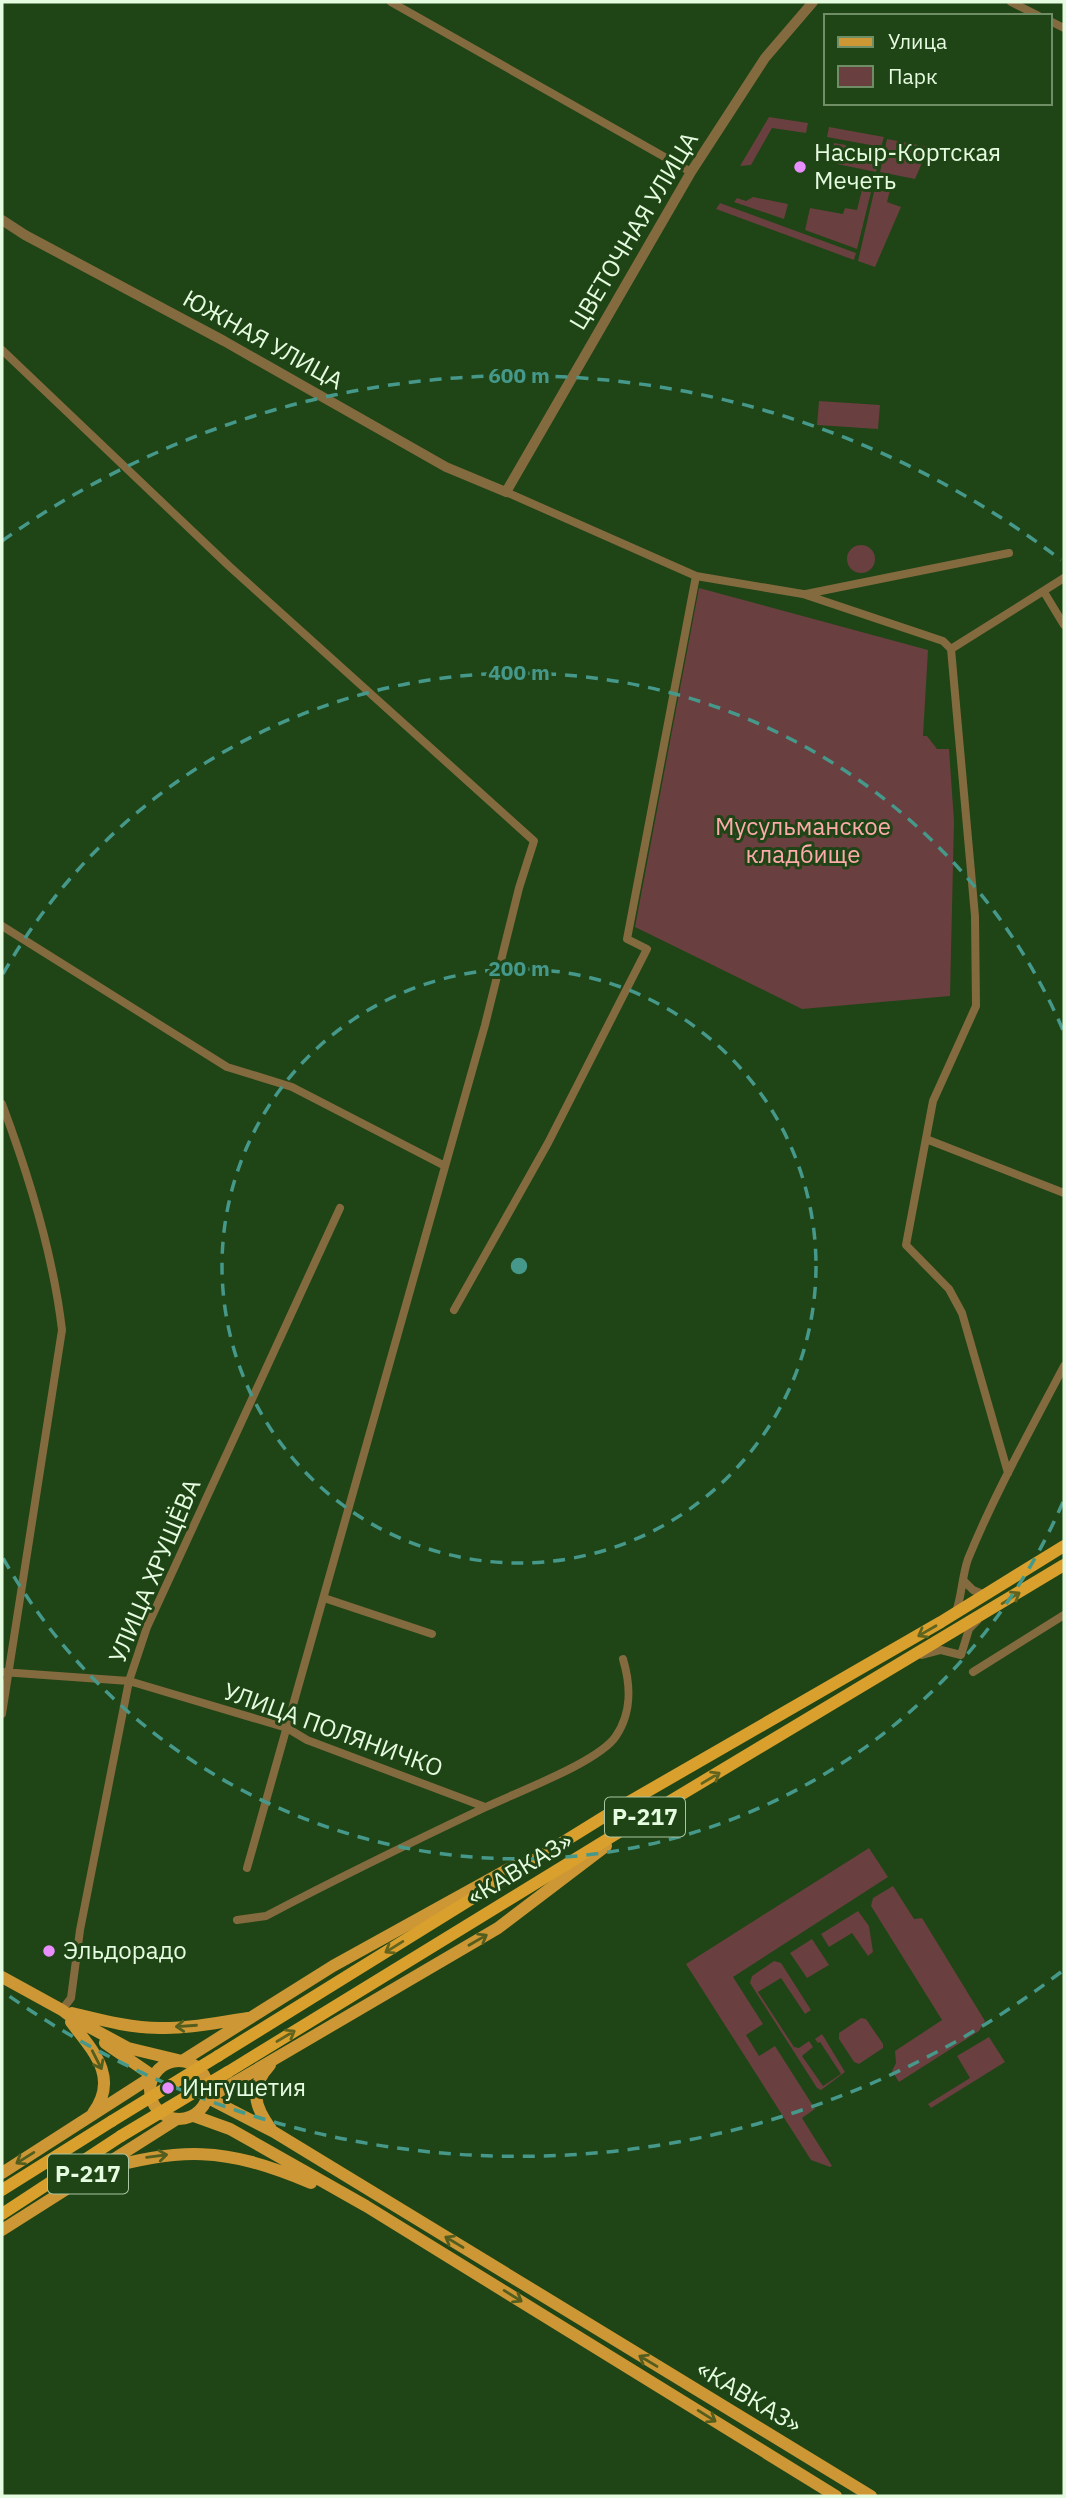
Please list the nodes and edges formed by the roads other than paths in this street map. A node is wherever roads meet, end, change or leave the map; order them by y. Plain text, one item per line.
1 (391, 2) edge
2 (813, 2) edge
3 (1010, 2) edge
4 (1035, 14) edge
5 (691, 172) junction
6 (2, 220) edge
7 (2, 350) edge
8 (506, 492) junction
9 (1009, 553) dead end
10 (696, 576) junction
11 (1064, 578) edge
12 (1044, 592) junction
13 (803, 594) junction
14 (1064, 625) edge
15 (951, 649) junction
16 (2, 926) edge
17 (2, 1104) edge
18 (926, 1139) junction
19 (445, 1166) junction
20 (1064, 1193) edge
21 (340, 1208) dead end
22 (454, 1310) dead end
23 (1064, 1366) edge
24 (1008, 1473) junction
25 (1064, 1546) edge
26 (1064, 1566) edge
27 (964, 1581) junction
28 (985, 1595) junction
29 (324, 1598) junction
30 (955, 1614) junction
31 (1064, 1615) edge
32 (981, 1617) junction
33 (432, 1634) dead end
34 (915, 1657) junction
35 (623, 1660) dead end
36 (5, 1672) edge
37 (973, 1672) dead end
38 (129, 1681) junction
39 (2, 1714) edge
40 (287, 1728) junction
41 (485, 1807) junction
42 (615, 1810) junction
43 (638, 1821) junction
44 (247, 1868) dead end
45 (237, 1920) dead end
46 (2, 1977) edge
47 (62, 2010) junction
48 (254, 2017) junction
49 (78, 2021) junction
50 (274, 2060) junction
51 (182, 2061) junction
52 (153, 2076) junction
53 (208, 2098) junction
54 (194, 2116) junction
55 (90, 2117) junction
56 (177, 2119) junction
57 (274, 2132) junction
58 (91, 2172) junction
59 (2, 2173) edge
60 (2, 2190) edge
61 (366, 2206) junction
62 (2, 2214) edge
63 (2, 2230) edge
64 (836, 2496) edge
65 (871, 2496) edge

1 - 5 street
2 - 5 street, ЦВЕТОЧНАЯ УЛИЦА
3 - 4 street
5 - 8 street, ЦВЕТОЧНАЯ УЛИЦА
6 - 8 street, ЮЖНАЯ УЛИЦА
7 - 19 street
8 - 10 street
9 - 13 street
10 - 13 street
10 - 22 street
11 - 12 street
12 - 14 street
12 - 15 street
13 - 15 street
15 - 18 street
16 - 19 street
17 - 36 street
18 - 20 street
18 - 24 street
19 - 29 street
21 - 38 street, УЛИЦА ХРУЩЁВА
23 - 24 street
24 - 27 street
25 - 28 highway, «КАВКАЗ» / Р-217
32 -> 26 highway, «КАВКАЗ» / Р-217
27 - 28 street
27 - 30 street
28 - 30 highway, «КАВКАЗ» / Р-217
29 - 33 street
29 - 40 street
30 -> 42 highway, «КАВКАЗ» / Р-217
31 - 37 street
32 - 34 highway, «КАВКАЗ» / Р-217
32 - 34 street
43 -> 34 highway, «КАВКАЗ» / Р-217
35 - 41 street
36 - 38 street, УЛИЦА ПОЛЯНИЧКО
36 - 39 street
38 - 40 street, УЛИЦА ПОЛЯНИЧКО
38 - 47 street, УЛИЦА ХРУЩЁВА
40 - 41 street, УЛИЦА ПОЛЯНИЧКО
40 - 44 street
41 - 45 street
42 - 48 main road, Р-217
42 -> 60 highway, «КАВКАЗ» / Р-217, bridge
50 -> 43 main road, Р-217
62 -> 43 highway, «КАВКАЗ» / Р-217, bridge
46 - 47 main road
48 -> 47 main road, Р-217
47 - 49 main road
47 -> 55 main road
48 - 51 main road, Р-217
49 - 51 main road
49 - 52 main road
50 - 53 main road, Р-217
50 - 57 main road, Р-217
51 - 52 main road
51 - 53 main road
52 - 55 main road, Р-217
52 - 56 main road
53 - 54 main road
53 - 57 main road, «КАВКАЗ» / Р-217
54 - 56 main road
54 - 61 main road, «КАВКАЗ» / Р-217
55 -> 59 main road, Р-217
56 - 58 main road, Р-217
65 -> 57 main road, «КАВКАЗ» / Р-217
58 -> 61 main road, Р-217
58 - 63 main road, Р-217
61 -> 64 main road, «КАВКАЗ» / Р-217

